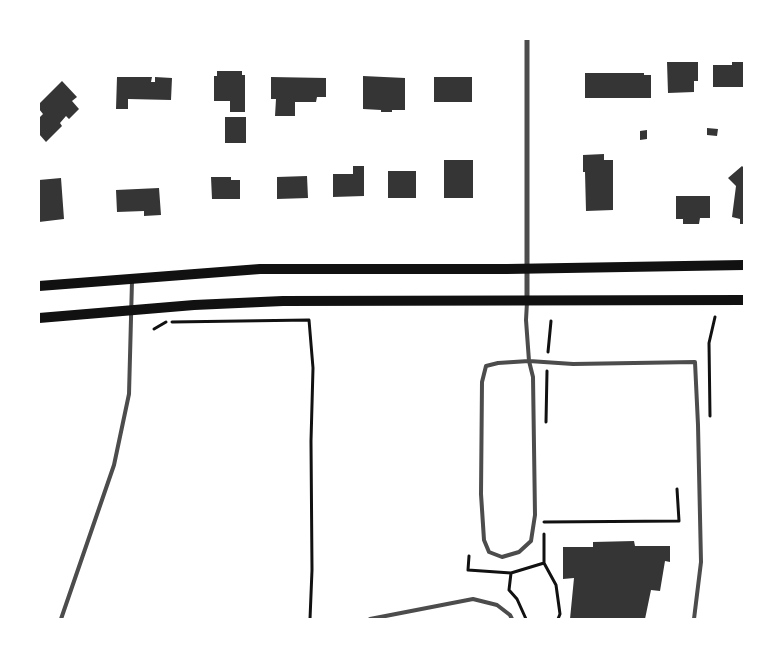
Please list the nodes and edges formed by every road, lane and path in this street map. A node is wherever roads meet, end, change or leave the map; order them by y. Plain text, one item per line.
1 (526, 39) edge
2 (744, 266) edge
3 (527, 269) junction
4 (132, 278) junction
5 (39, 286) edge
6 (527, 300) junction
7 (744, 300) edge
8 (132, 309) junction
9 (39, 318) edge
10 (154, 329) dead end
11 (529, 360) junction
12 (677, 489) dead end
13 (544, 522) dead end
14 (544, 563) dead end
15 (511, 573) dead end
16 (61, 619) edge
17 (310, 619) edge
18 (370, 619) edge
19 (512, 619) edge
20 (526, 619) edge
21 (558, 619) edge
22 (694, 619) edge

1 - 3 street
2 - 3 main road
3 - 4 main road
3 - 6 street
4 - 5 main road
4 - 8 lane
6 - 7 main road
6 - 8 main road
6 - 11 lane
8 - 9 main road
8 - 16 lane
10 - 17 path
11 - 11 lane
11 - 22 lane
12 - 13 path
14 - 21 path
15 - 20 path
18 - 19 lane

